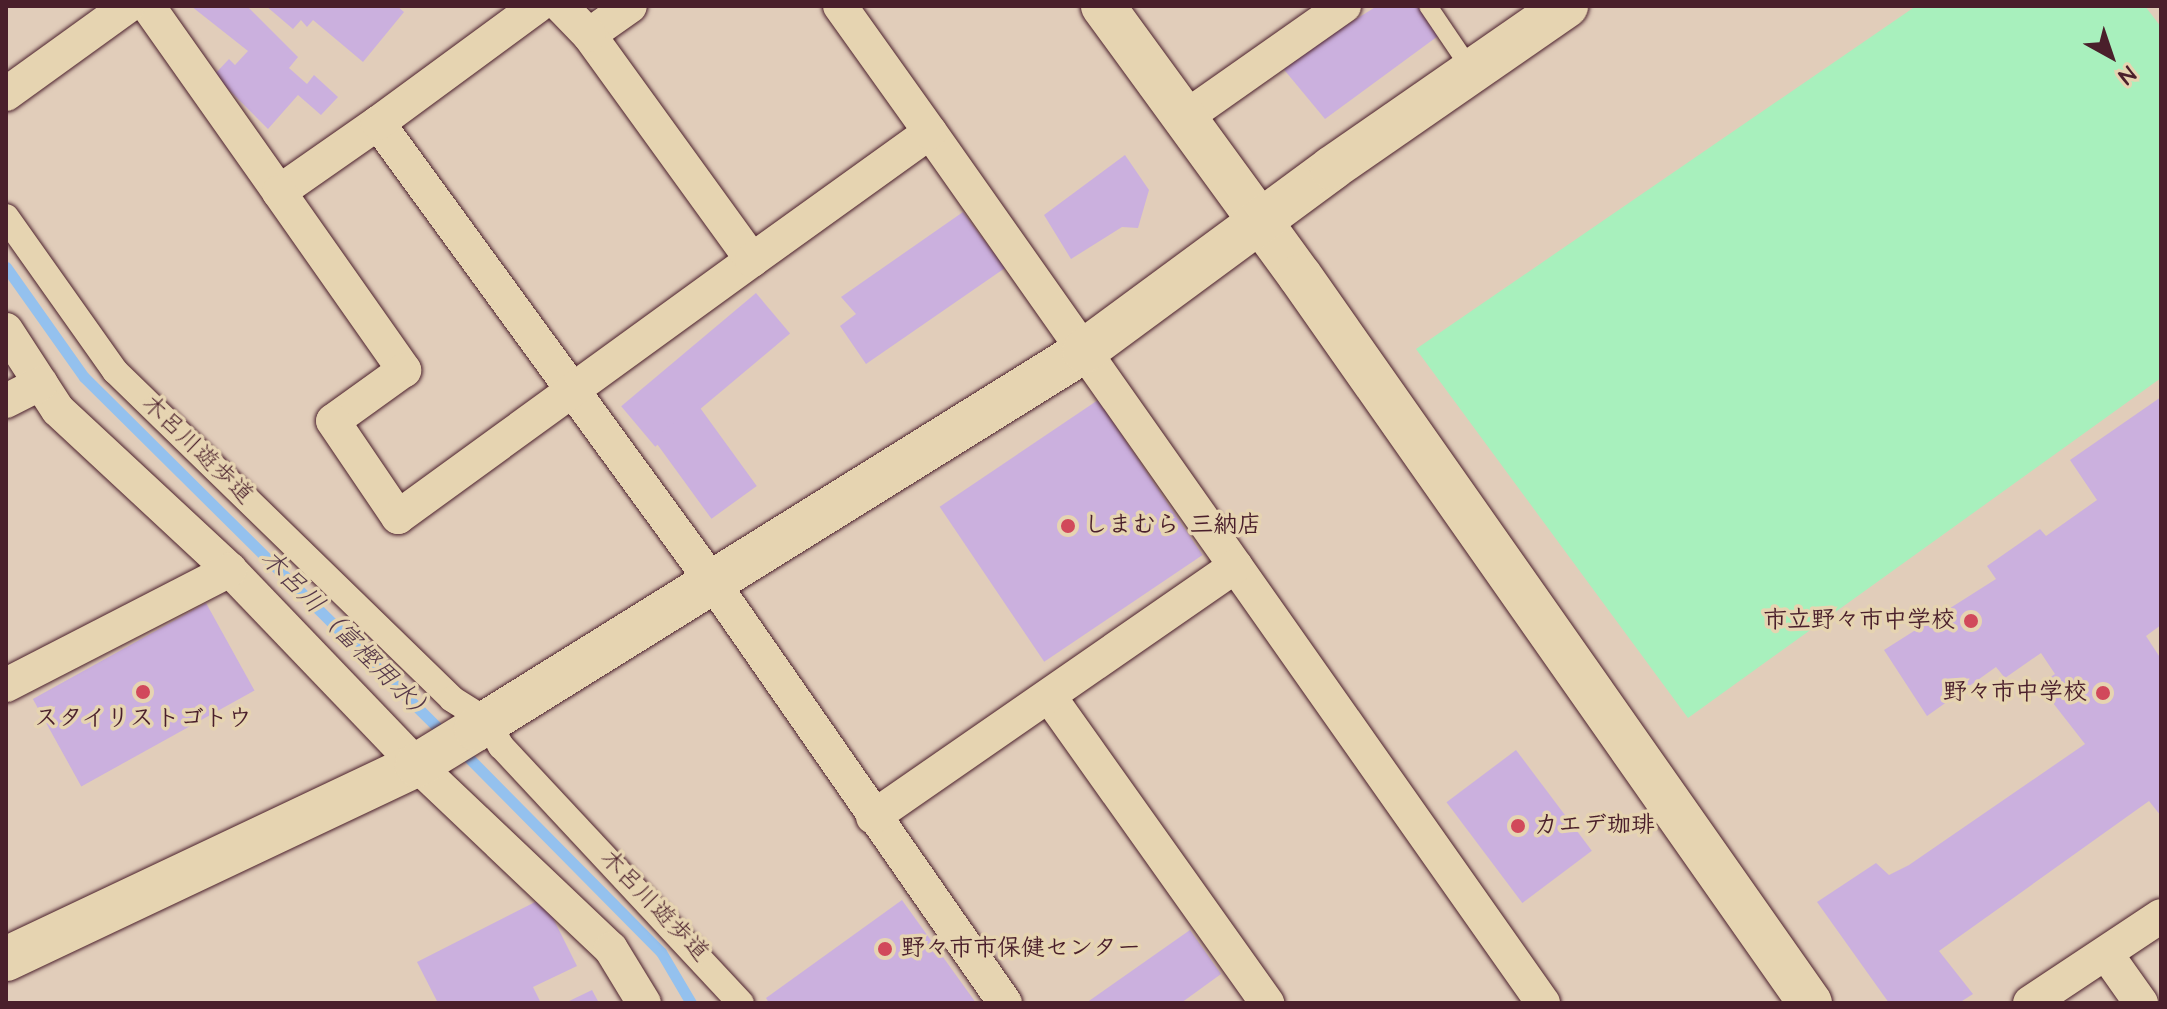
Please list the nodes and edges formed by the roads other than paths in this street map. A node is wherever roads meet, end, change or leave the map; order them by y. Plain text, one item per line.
1 (128, 6) edge
2 (148, 6) edge
3 (537, 6) edge
4 (561, 6) edge
5 (630, 6) edge
6 (840, 6) edge
7 (1103, 6) edge
8 (1344, 6) edge
9 (1428, 6) edge
10 (1566, 6) edge
11 (589, 35) junction
12 (1472, 71) junction
13 (6, 94) edge
14 (1183, 119) junction
15 (378, 123) junction
16 (930, 132) junction
17 (279, 192) junction
18 (6, 217) edge
19 (1259, 222) junction
20 (752, 260) junction
21 (6, 330) edge
22 (1084, 351) junction
23 (41, 383) junction
24 (571, 394) junction
25 (6, 401) edge
26 (1235, 566) junction
27 (230, 570) junction
28 (711, 580) junction
29 (6, 685) edge
30 (1049, 696) junction
31 (456, 740) junction
32 (873, 817) junction
33 (2161, 916) edge
34 (2107, 955) junction
35 (6, 959) edge
36 (644, 1003) edge
37 (741, 1003) edge
38 (1005, 1003) edge
39 (1267, 1003) edge
40 (1543, 1003) edge
41 (1810, 1003) edge
42 (2030, 1003) edge
43 (2141, 1003) edge

1 - 13 street
2 - 17 street
3 - 15 street
4 - 11 street
5 - 11 street
6 - 16 street
7 - 14 street
8 - 14 street
9 - 12 lane
10 - 12 street
11 - 20 street
12 - 19 street
14 - 19 street
15 - 17 street
15 - 24 street
16 - 20 street
16 - 22 street
17 - 24 street
18 - 31 street, 木呂川遊歩道
19 - 22 street
19 - 41 street
20 - 24 street
21 - 23 street
22 - 26 street
22 - 28 street
23 - 25 street
23 - 27 street
24 - 28 street
26 - 30 street
26 - 40 street
27 - 29 street
27 - 31 street
28 - 31 street
28 - 32 street
30 - 32 street
30 - 39 street
31 - 35 street
31 - 36 street
31 - 37 street, 木呂川遊歩道
32 - 38 street
33 - 34 street
34 - 42 street
34 - 43 street

